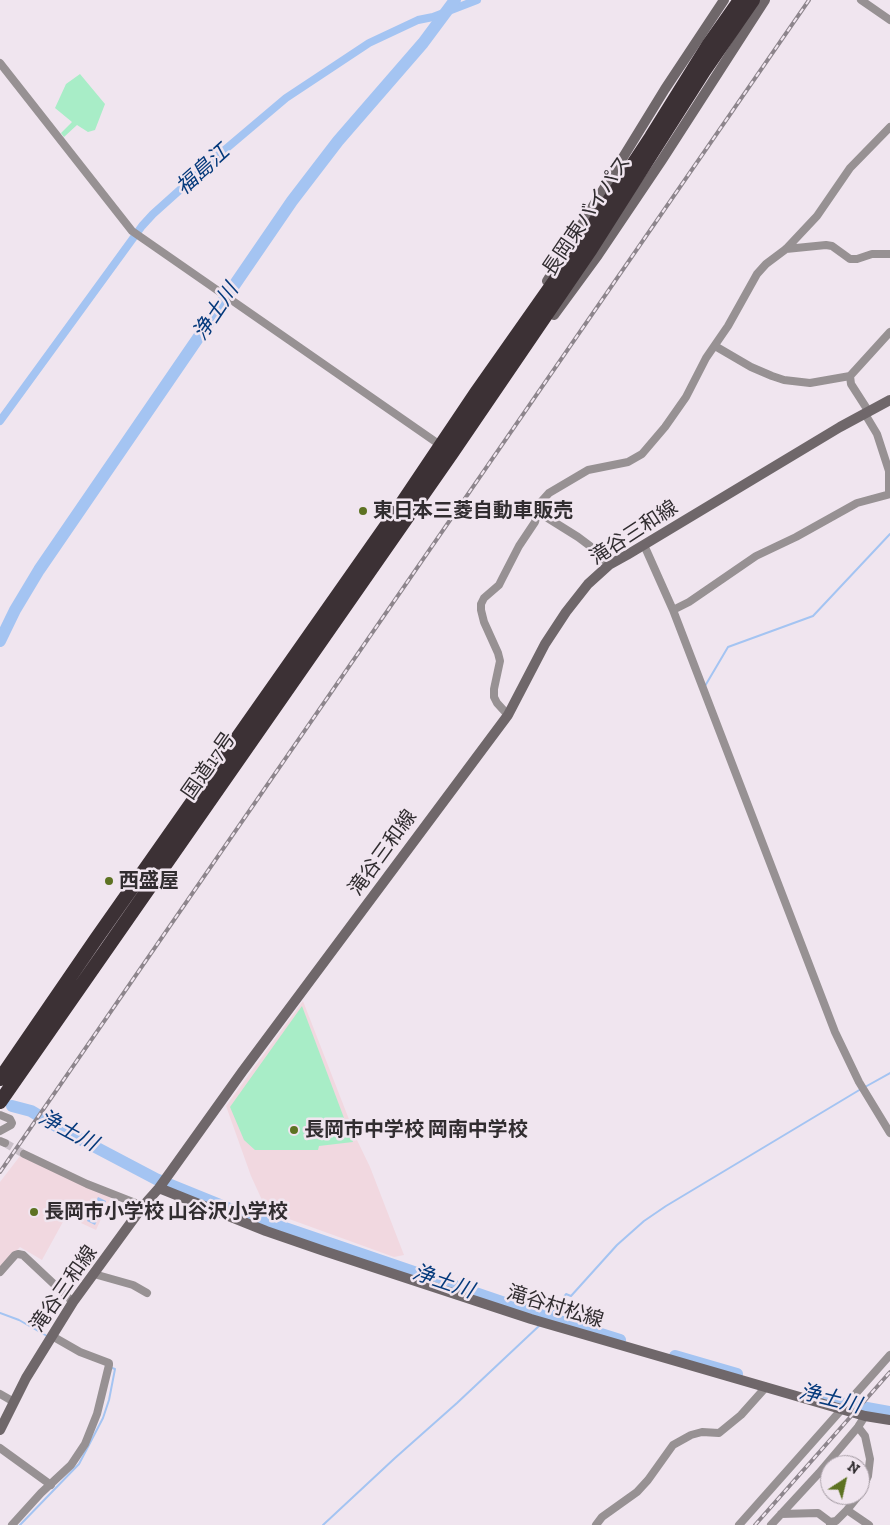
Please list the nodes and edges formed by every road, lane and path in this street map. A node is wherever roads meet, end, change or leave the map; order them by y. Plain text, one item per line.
1 (724, 0) edge
2 (740, 0) edge
3 (753, 0) edge
4 (765, 0) edge
5 (861, 0) edge
6 (890, 20) edge
7 (0, 63) edge
8 (890, 127) edge
9 (641, 162) junction
10 (786, 249) junction
11 (890, 254) edge
12 (890, 332) edge
13 (509, 346) junction
14 (715, 346) junction
15 (510, 366) junction
16 (850, 376) junction
17 (890, 400) edge
18 (867, 413) junction
19 (446, 449) junction
20 (890, 494) edge
21 (538, 512) junction
22 (644, 545) junction
23 (610, 566) junction
24 (673, 610) junction
25 (508, 715) junction
26 (0, 1079) edge
27 (0, 1102) edge
28 (0, 1115) edge
29 (0, 1131) edge
30 (890, 1133) edge
31 (24, 1154) tunnel mouth
32 (159, 1188) junction
33 (143, 1206) junction
34 (0, 1272) edge
35 (94, 1274) junction
36 (146, 1293) dead end
37 (73, 1302) junction
38 (52, 1336) junction
39 (890, 1355) edge
40 (766, 1387) junction
41 (0, 1394) edge
42 (14, 1402) junction
43 (841, 1409) junction
44 (865, 1416) junction
45 (890, 1420) edge
46 (858, 1427) junction
47 (0, 1430) edge
48 (0, 1448) edge
49 (869, 1455) edge
50 (51, 1485) junction
51 (851, 1505) edge
52 (847, 1510) junction
53 (781, 1514) junction
54 (830, 1524) edge
55 (12, 1525) edge
56 (596, 1525) edge
57 (739, 1525) edge
58 (771, 1525) edge
59 (869, 1525) edge

1 - 13 main road
2 - 9 highway, 長岡東バイパス
3 - 9 highway, 長岡東バイパス
4 - 15 main road
5 - 6 street
7 - 19 street
8 - 10 street
9 - 13 highway, 長岡東バイパス
9 - 15 highway, 長岡東バイパス
10 - 11 street
10 - 14 street
12 - 16 street
13 - 19 highway, 長岡東バイパス
14 - 16 street
14 - 21 street
15 - 19 highway, 長岡東バイパス
16 - 18 street
17 - 18 main road, 滝谷三和線
18 - 20 street
18 - 22 main road, 滝谷三和線
19 - 26 highway, 国道17号
19 - 27 highway, 国道17号
20 - 24 street
21 - 23 street
21 - 25 street
22 - 23 main road, 滝谷三和線
22 - 24 street
23 - 25 main road, 滝谷三和線
24 - 30 street
25 - 32 main road, 滝谷三和線
28 - 29 street
31 - 33 street
32 - 33 main road, 滝谷三和線
32 - 40 main road, 滝谷村松線
33 - 35 main road, 滝谷三和線
34 - 37 street
35 - 36 street
35 - 37 main road, 滝谷三和線
37 - 38 main road, 滝谷三和線
38 - 42 main road, 滝谷三和線
38 - 50 street
39 - 43 street
40 - 43 main road, 滝谷村松線
40 - 56 street
41 - 42 street
42 - 47 main road, 滝谷三和線
43 - 44 main road, 滝谷村松線
43 - 57 street
44 - 45 main road, 滝谷村松線
44 - 46 street
46 - 49 street
46 - 53 street
48 - 50 street
50 - 55 street
51 - 52 street
52 - 54 street
52 - 59 street
53 - 54 street
53 - 58 street

